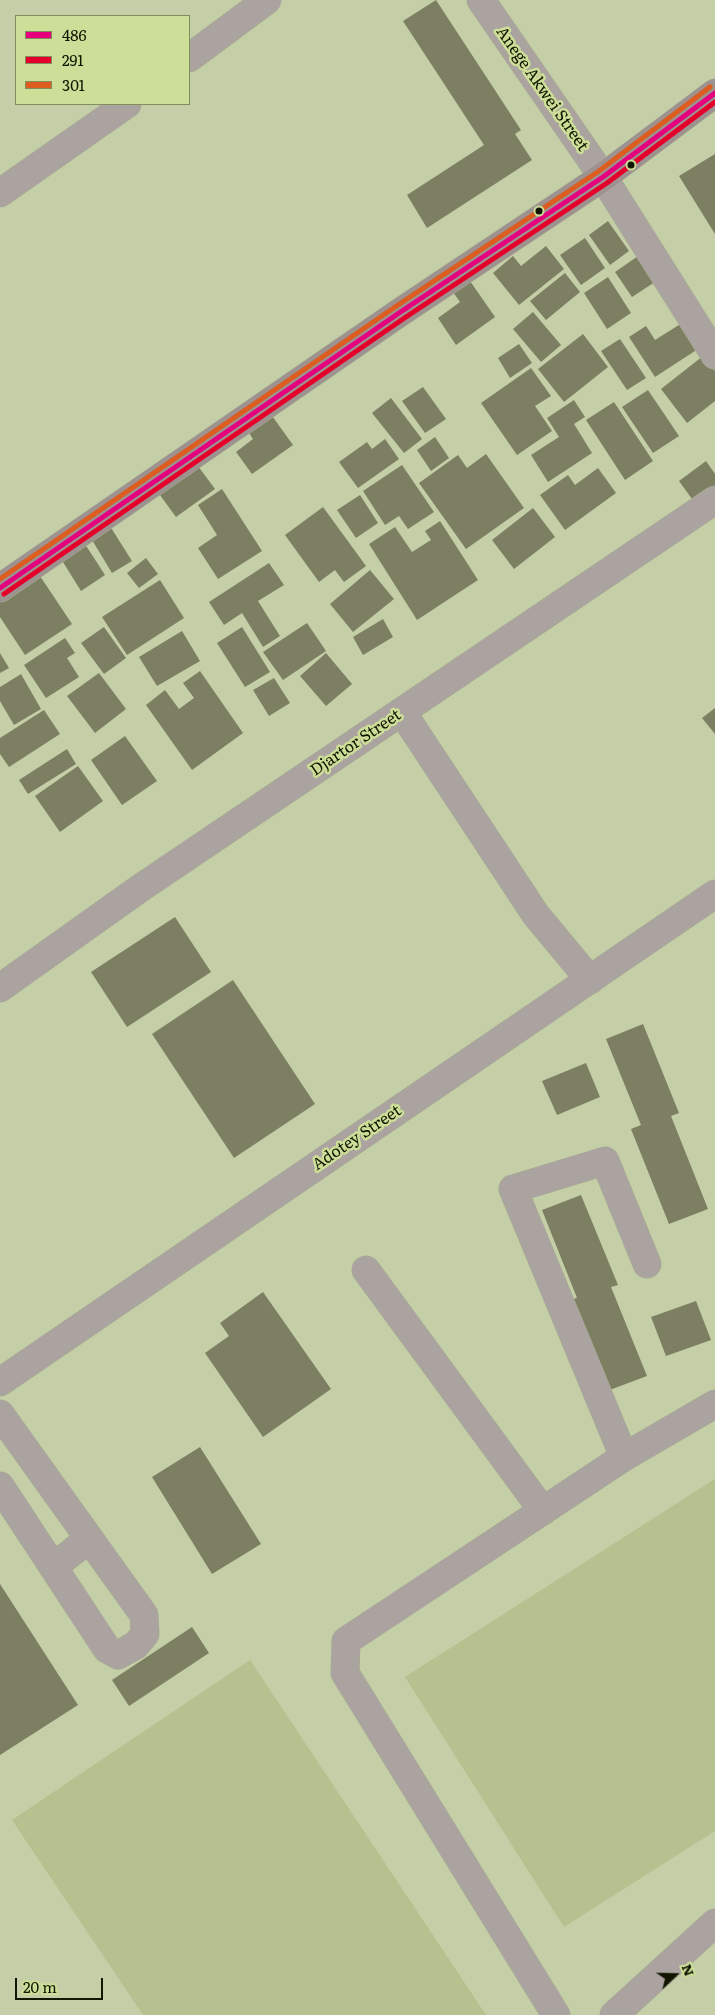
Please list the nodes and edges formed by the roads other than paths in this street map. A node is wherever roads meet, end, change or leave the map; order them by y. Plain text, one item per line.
1 (267, 0) edge
2 (481, 0) edge
3 (190, 57) edge
4 (715, 93) edge
5 (126, 105) edge
6 (603, 176) junction
7 (0, 194) edge
8 (715, 355) edge
9 (715, 500) edge
10 (0, 588) edge
11 (402, 712) junction
12 (715, 894) edge
13 (590, 980) junction
14 (0, 988) edge
15 (647, 1264) dead end
16 (366, 1270) dead end
17 (0, 1382) edge
18 (715, 1404) edge
19 (0, 1414) edge
20 (29, 1455) junction
21 (624, 1457) junction
22 (0, 1476) edge
23 (0, 1486) edge
24 (543, 1511) junction
25 (89, 1539) junction
26 (53, 1567) junction
27 (715, 1923) edge
28 (556, 2015) edge
29 (614, 2015) edge

1 - 3 street
2 - 6 street, Anege Akwei Street
4 - 6 main road
5 - 7 street
6 - 8 street, Anege Akwei Street
6 - 10 main road
9 - 11 street, Djartor Street
11 - 13 street
11 - 14 street, Djartor Street
12 - 13 street, Adotey Street
13 - 17 street, Adotey Street
15 - 21 street
16 - 24 street
18 - 21 street
19 - 20 street
20 - 22 street
20 - 25 street
21 - 24 street
23 - 26 street
24 - 28 street
25 - 26 street
25 - 26 street
27 - 29 street

